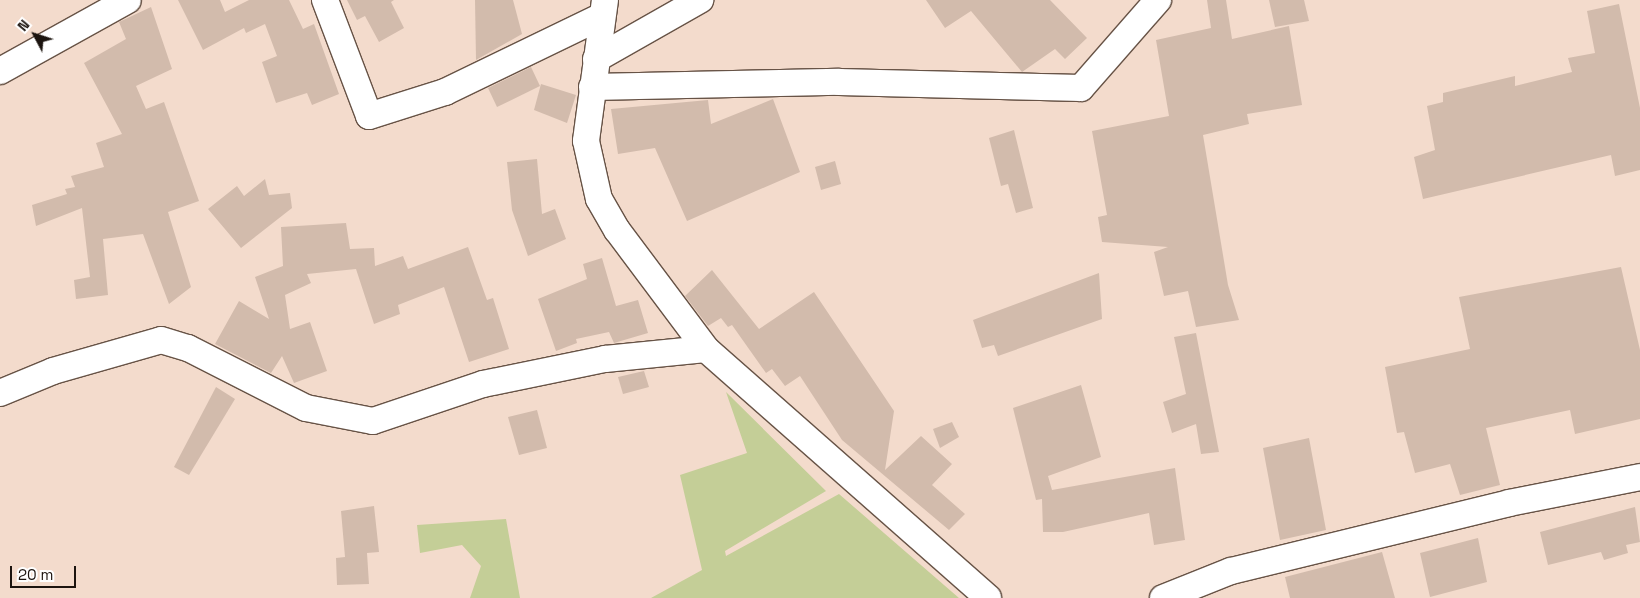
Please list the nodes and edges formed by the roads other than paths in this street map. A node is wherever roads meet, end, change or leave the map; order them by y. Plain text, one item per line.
1 (128, 0) edge
2 (324, 0) edge
3 (700, 0) edge
4 (1158, 0) edge
5 (604, 8) edge
6 (596, 59) junction
7 (0, 71) edge
8 (592, 87) junction
9 (706, 348) junction
10 (0, 393) edge
11 (1640, 477) edge
12 (988, 598) edge
13 (1163, 598) edge

1 - 7 street
2 - 5 street
3 - 6 street
4 - 8 street
5 - 6 street
6 - 8 street
8 - 9 street
9 - 10 street
9 - 12 street
11 - 13 street

